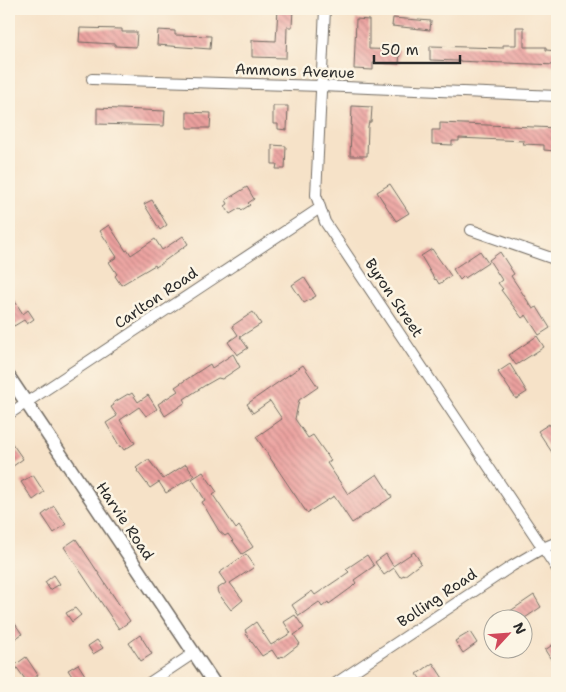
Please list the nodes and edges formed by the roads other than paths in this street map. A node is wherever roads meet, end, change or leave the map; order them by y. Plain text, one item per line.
1 (325, 9) edge
2 (92, 79) dead end
3 (321, 86) junction
4 (557, 96) edge
5 (320, 208) junction
6 (471, 230) dead end
7 (557, 260) edge
8 (9, 377) edge
9 (26, 402) junction
10 (9, 414) edge
11 (557, 542) edge
12 (543, 548) junction
13 (557, 569) edge
14 (194, 653) junction
15 (149, 683) edge
16 (214, 683) edge
17 (336, 683) edge

1 - 3 street, Byron Street
2 - 3 street, Ammons Avenue
3 - 4 street, Ammons Avenue
3 - 5 street, Byron Street
5 - 9 street, Carlton Road
5 - 12 street, Byron Street
6 - 7 street
8 - 9 street, Harvie Road
9 - 10 street, Carlton Road
9 - 14 street, Harvie Road
11 - 12 street, Bolling Road
12 - 13 street, Byron Street
12 - 17 street, Bolling Road
14 - 15 street
14 - 16 street, Harvie Road

